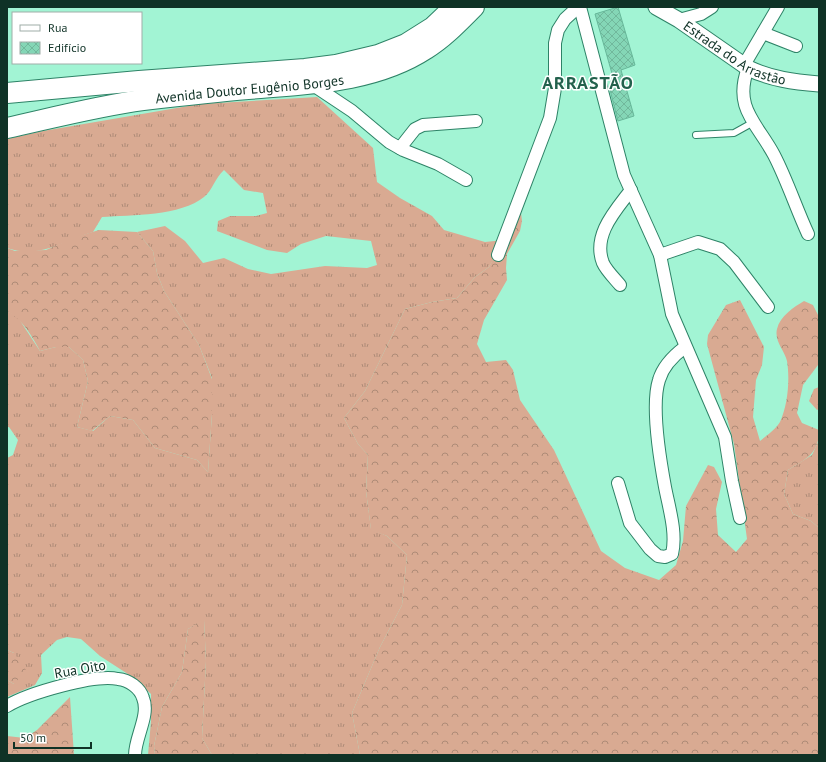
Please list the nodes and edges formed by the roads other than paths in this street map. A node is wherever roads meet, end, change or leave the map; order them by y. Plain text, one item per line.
1 (454, 7) edge
2 (474, 7) edge
3 (579, 7) edge
4 (656, 7) edge
5 (712, 7) edge
6 (778, 7) edge
7 (679, 20) junction
8 (763, 33) junction
9 (796, 46) dead end
10 (746, 67) junction
11 (819, 84) edge
12 (313, 85) junction
13 (7, 93) edge
14 (476, 121) dead end
15 (752, 123) junction
16 (7, 128) edge
17 (696, 135) dead end
18 (400, 148) junction
19 (466, 180) dead end
20 (631, 190) junction
21 (808, 234) dead end
22 (498, 255) dead end
23 (660, 255) junction
24 (620, 285) dead end
25 (768, 307) dead end
26 (685, 347) junction
27 (618, 483) dead end
28 (740, 518) dead end
29 (7, 706) edge
30 (135, 755) edge

1 - 13 highway, Avenida Doutor Eugênio Borges
2 - 12 highway, Avenida Doutor Eugênio Borges
3 - 20 street
3 - 22 street
4 - 7 street, Estrada do Arrastão
5 - 7 street
6 - 8 street
7 - 10 street, Estrada do Arrastão
8 - 9 street
8 - 10 street
10 - 11 street, Estrada do Arrastão
10 - 15 street
12 - 16 highway, Avenida Doutor Eugênio Borges
12 - 18 street
14 - 18 street
15 - 17 lane
15 - 21 street
18 - 19 street
20 - 23 street
20 - 24 street
23 - 25 street
23 - 26 street
26 - 27 street
26 - 28 street
29 - 30 street, Rua Oito

